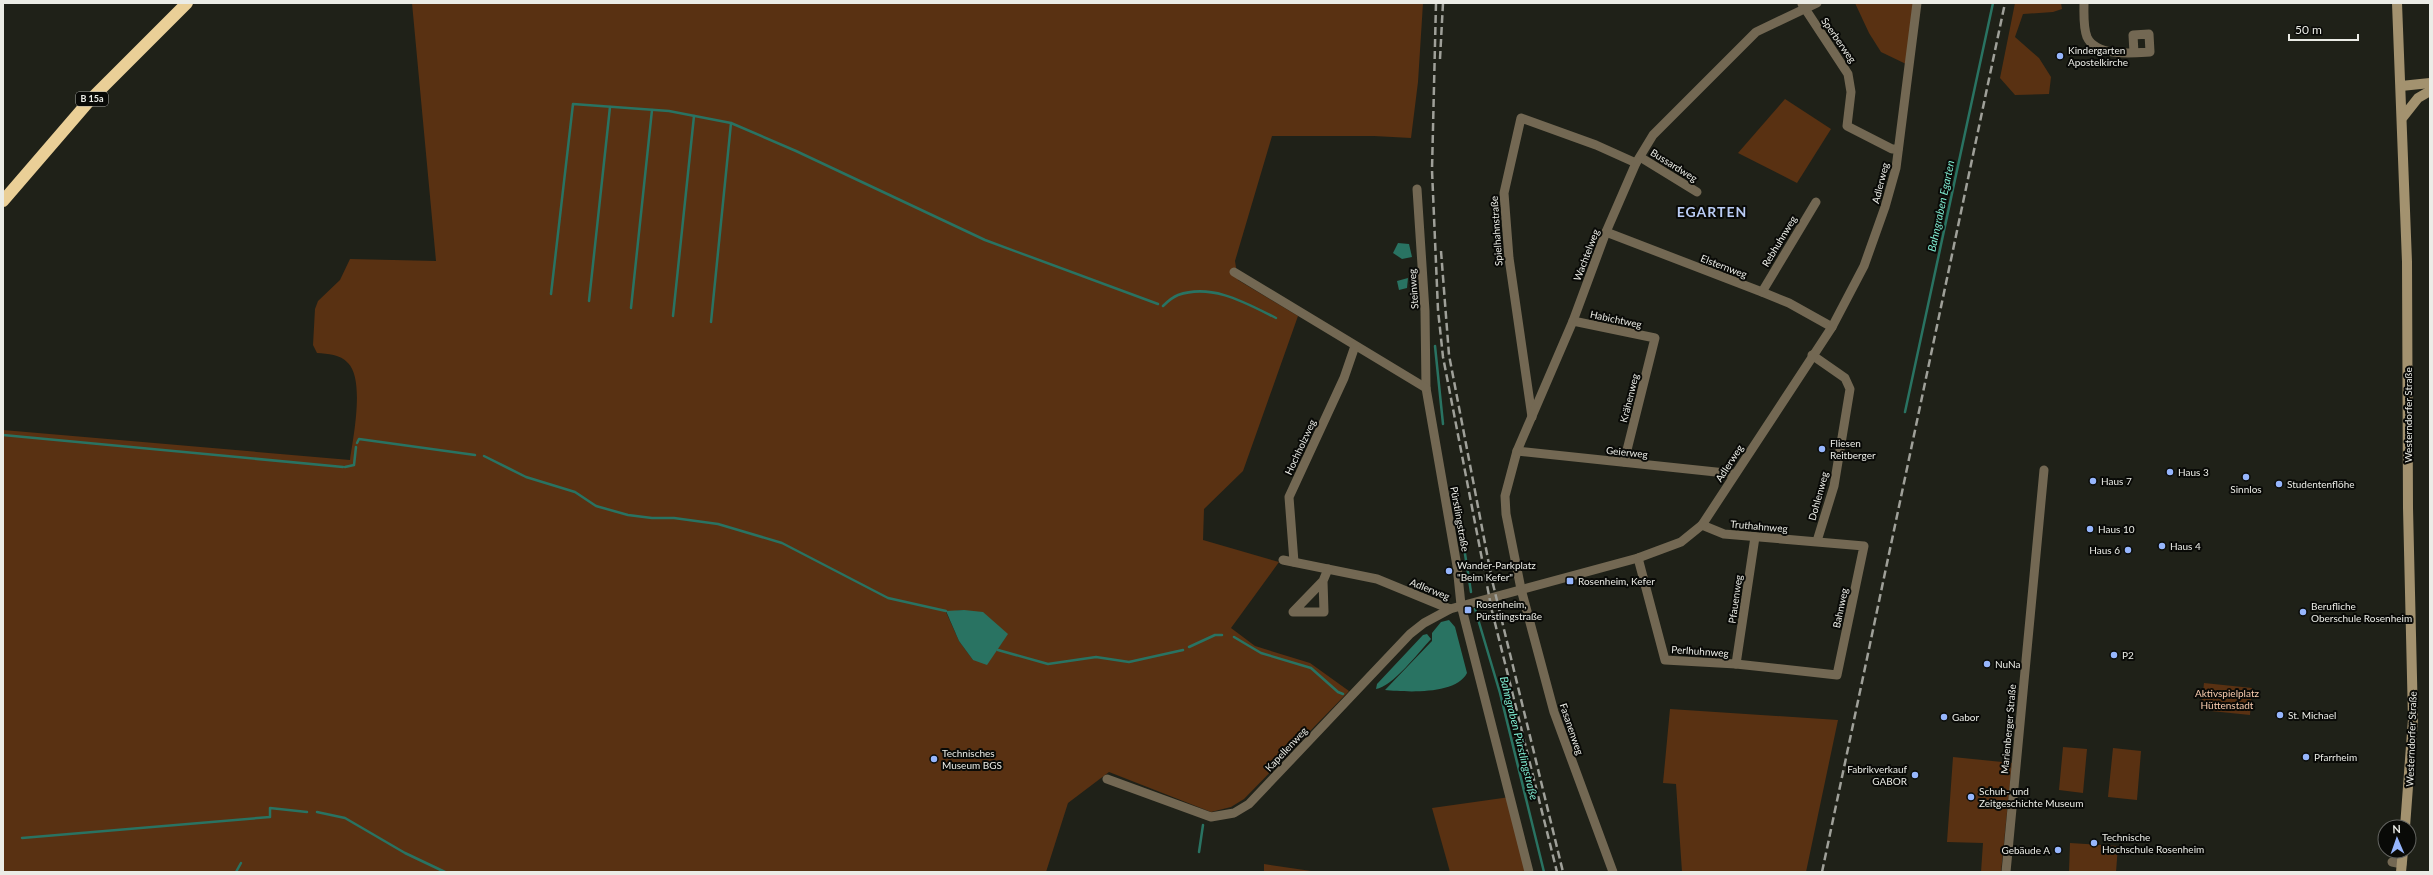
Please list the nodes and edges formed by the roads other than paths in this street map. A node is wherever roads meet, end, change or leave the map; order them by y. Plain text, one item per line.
1 (187, 3) edge
2 (1816, 3) edge
3 (1918, 3) edge
4 (2084, 3) edge
5 (2397, 3) edge
6 (1802, 6) edge
7 (2134, 53) dead end
8 (2430, 83) edge
9 (2401, 86) junction
10 (2430, 91) edge
11 (2402, 117) junction
12 (1898, 149) junction
13 (1638, 160) junction
14 (1416, 189) dead end
15 (1697, 192) dead end
16 (3, 201) edge
17 (1816, 202) dead end
18 (1606, 232) junction
19 (1234, 272) dead end
20 (1762, 292) junction
21 (1572, 321) junction
22 (1832, 327) junction
23 (1656, 338) joint
24 (1355, 346) junction
25 (1812, 355) junction
26 (1426, 388) junction
27 (1532, 418) junction
28 (1517, 452) junction
29 (1624, 462) junction
30 (2044, 470) dead end
31 (1735, 474) junction
32 (1702, 525) junction
33 (1755, 537) junction
34 (1817, 541) junction
35 (1864, 546) joint
36 (1638, 558) junction
37 (1283, 560) dead end
38 (1294, 562) junction
39 (1328, 569) junction
40 (1323, 581) dead end
41 (1521, 589) junction
42 (1461, 605) junction
43 (1450, 609) junction
44 (1736, 664) junction
45 (1837, 675) joint
46 (1107, 780) dead end
47 (2406, 819) edge
48 (1529, 872) edge
49 (1613, 872) edge
50 (2006, 872) edge

1 - 16 highway, B 15a
2 - 6 street, Wachtelweg
3 - 12 street, Adlerweg
4 - 7 street
5 - 9 main road, Westerndorfer Straße
6 - 12 street, Sperberweg
6 - 13 street, Wachtelweg
8 - 9 main road
9 - 11 main road, Westerndorfer Straße
10 - 11 main road
11 - 47 main road, Westerndorfer Straße
12 - 22 street, Adlerweg
13 - 15 street, Bussardweg
13 - 18 street, Wachtelweg
13 - 27 street, Spielhahnstraße
14 - 26 street, Steinweg
17 - 20 street, Rebhuhnweg
18 - 20 street, Elsternweg
18 - 21 street, Wachtelweg
19 - 24 street
20 - 22 street, Elsternweg
21 - 23 street, Habichtweg
21 - 27 street, Wachtelweg
22 - 25 street, Adlerweg
23 - 29 street, Krähenweg
24 - 26 street
24 - 38 street, Hochholzweg
25 - 31 street, Adlerweg
25 - 34 street, Dohlenweg
26 - 42 street, Pürstlingstraße
27 - 28 street, Wachtelweg
28 - 29 street, Geierweg
28 - 41 street, Wachtelweg
29 - 31 street, Geierweg
30 - 50 street, Marienberger Straße
31 - 32 street, Adlerweg
32 - 33 street, Truthahnweg
32 - 36 street, Adlerweg
33 - 34 street, Truthahnweg
33 - 44 street, Pfauenweg
34 - 35 street, Truthahnweg
35 - 45 street, Bahnweg
36 - 41 street, Adlerweg
36 - 44 street, Perlhuhnweg
37 - 38 street, Adlerweg
38 - 39 street, Adlerweg
39 - 40 street
39 - 43 street, Adlerweg
41 - 42 street, Adlerweg
41 - 49 street, Fasanenweg
42 - 43 street, Adlerweg
42 - 48 street, Pürstlingstraße
43 - 46 street, Kapellenweg
44 - 45 street, Perlhuhnweg

